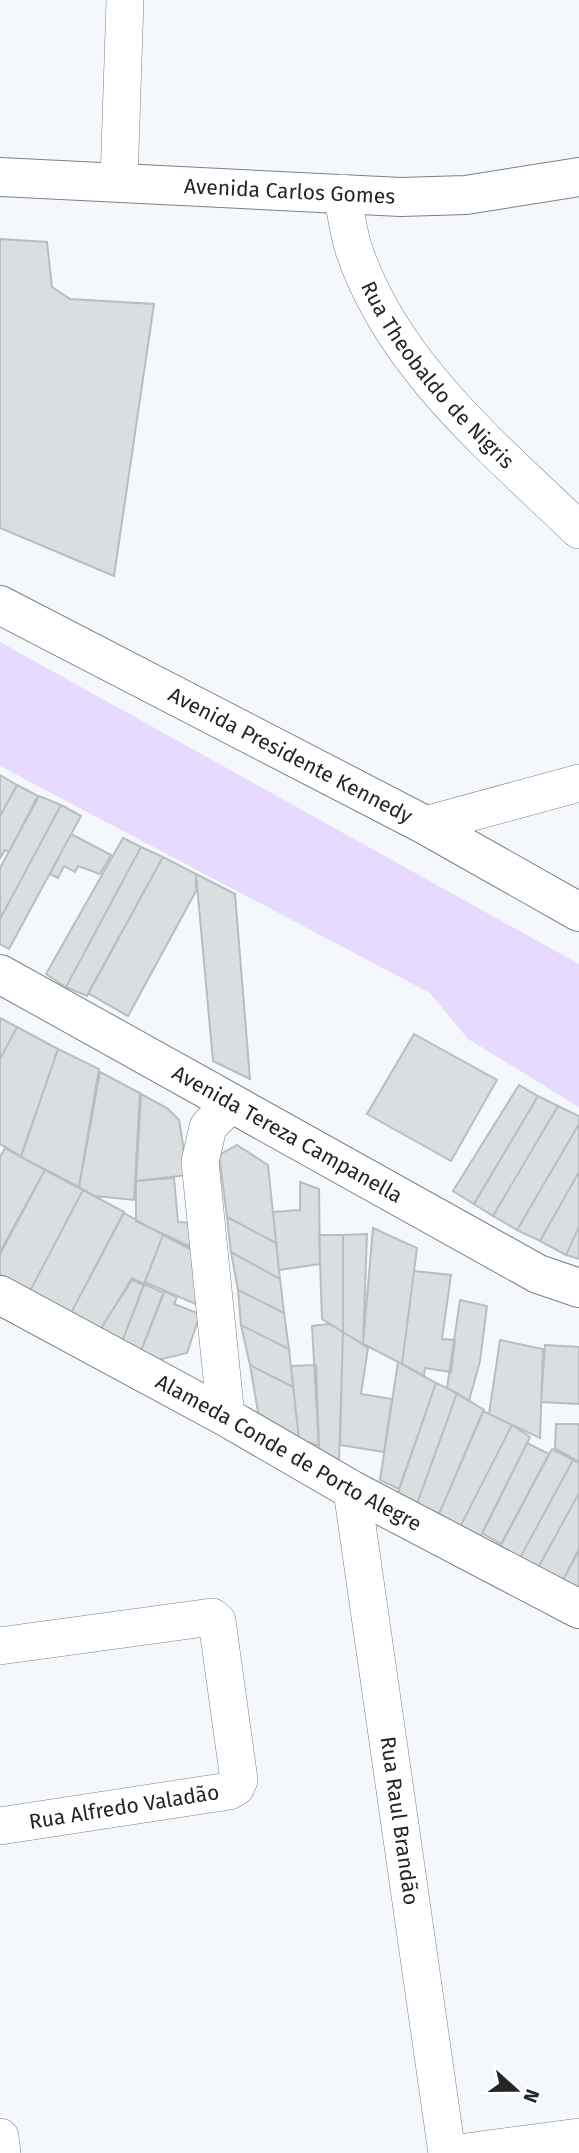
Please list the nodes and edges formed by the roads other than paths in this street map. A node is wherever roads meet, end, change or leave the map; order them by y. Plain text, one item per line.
1 (125, 0) edge
2 (0, 177) edge
3 (579, 177) edge
4 (119, 181) junction
5 (342, 193) junction
6 (579, 530) edge
7 (0, 605) edge
8 (579, 783) edge
9 (425, 825) junction
10 (579, 912) edge
11 (0, 974) edge
12 (231, 1103) junction
13 (579, 1288) edge
14 (0, 1295) edge
15 (226, 1417) junction
16 (352, 1490) junction
17 (579, 1609) edge
18 (0, 1646) edge
19 (0, 1826) edge
20 (0, 2137) edge
21 (579, 2137) edge
22 (2, 2153) edge
23 (447, 2153) edge
24 (458, 2153) edge

1 - 4 street
2 - 4 main road, Avenida Carlos Gomes
3 - 5 main road, Avenida Carlos Gomes
4 - 5 main road, Avenida Carlos Gomes
5 - 6 street, Rua Theobaldo de Nigris
7 - 9 main road, Avenida Presidente Kennedy
8 - 9 street
9 - 10 main road, Avenida Presidente Kennedy
11 - 12 main road, Avenida Tereza Campanella
12 - 13 main road, Avenida Tereza Campanella
12 - 15 street
14 - 15 main road, Alameda Conde de Porto Alegre
15 - 16 main road, Alameda Conde de Porto Alegre
16 - 17 main road, Alameda Conde de Porto Alegre
16 - 23 street, Rua Raul Brandão
18 - 19 street, Rua Alfredo Valadão
20 - 22 street
21 - 24 street

